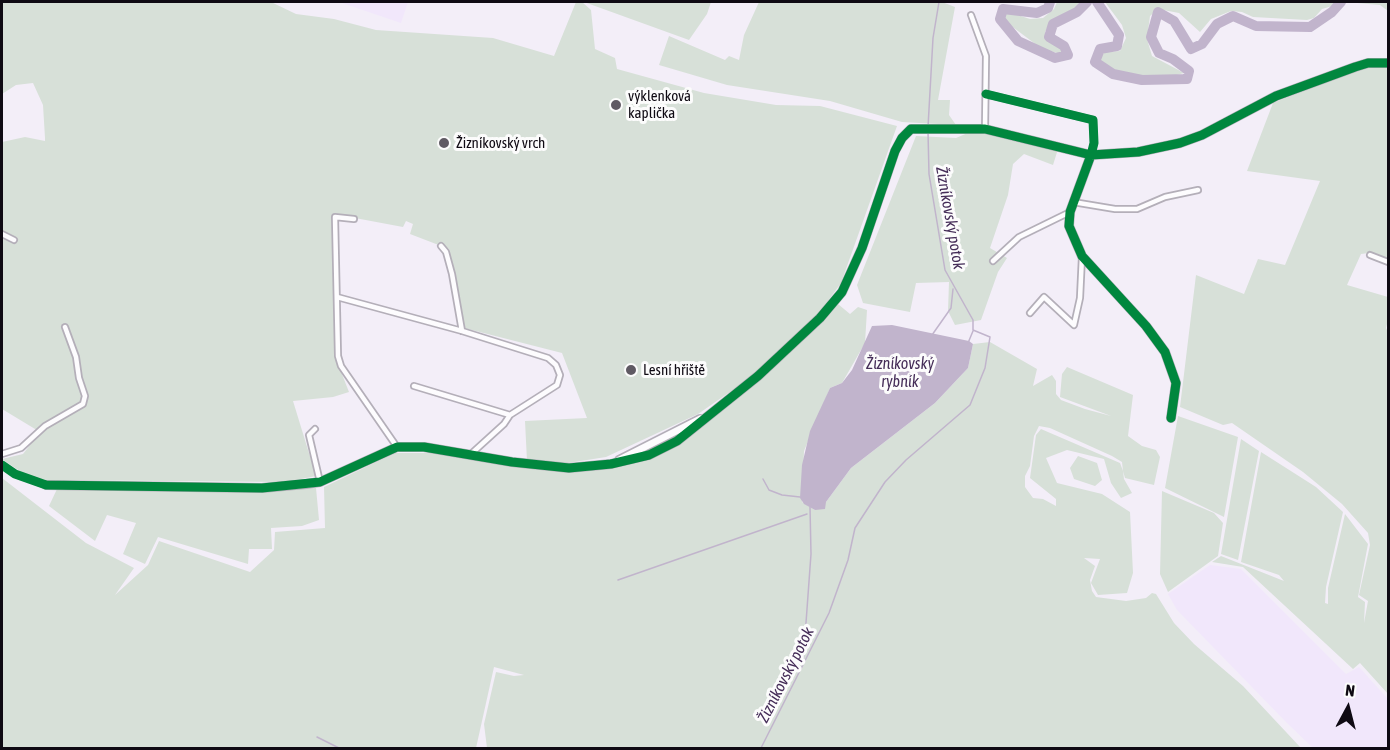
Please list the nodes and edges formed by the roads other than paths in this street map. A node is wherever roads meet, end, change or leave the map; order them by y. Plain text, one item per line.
1 (971, 15) dead end
2 (1389, 63) edge
3 (986, 94) junction
4 (986, 129) junction
5 (1090, 155) junction
6 (1198, 190) dead end
7 (1073, 202) junction
8 (1070, 212) junction
9 (354, 219) dead end
10 (2, 234) edge
11 (14, 240) dead end
12 (441, 246) dead end
13 (1370, 255) dead end
14 (1082, 256) junction
15 (993, 261) dead end
16 (1389, 262) edge
17 (337, 297) junction
18 (1030, 313) dead end
19 (65, 327) dead end
20 (462, 331) junction
21 (414, 386) dead end
22 (510, 415) junction
23 (1171, 418) dead end
24 (315, 429) dead end
25 (397, 447) junction
26 (2, 454) edge
27 (471, 454) junction
28 (2, 465) edge
29 (320, 482) junction
30 (46, 485) joint

1 - 3 street
2 - 5 street
3 - 4 street
3 - 5 street
4 - 5 street
4 - 27 street
5 - 7 street
6 - 7 street
7 - 8 street
8 - 14 street
8 - 15 street
9 - 17 street
10 - 11 street
12 - 20 street
13 - 16 street
14 - 18 street
14 - 23 street
17 - 20 street
17 - 25 street
19 - 26 street
20 - 22 street
21 - 22 street
22 - 27 street
24 - 29 street
25 - 27 street
25 - 29 street
28 - 30 street
29 - 30 street

